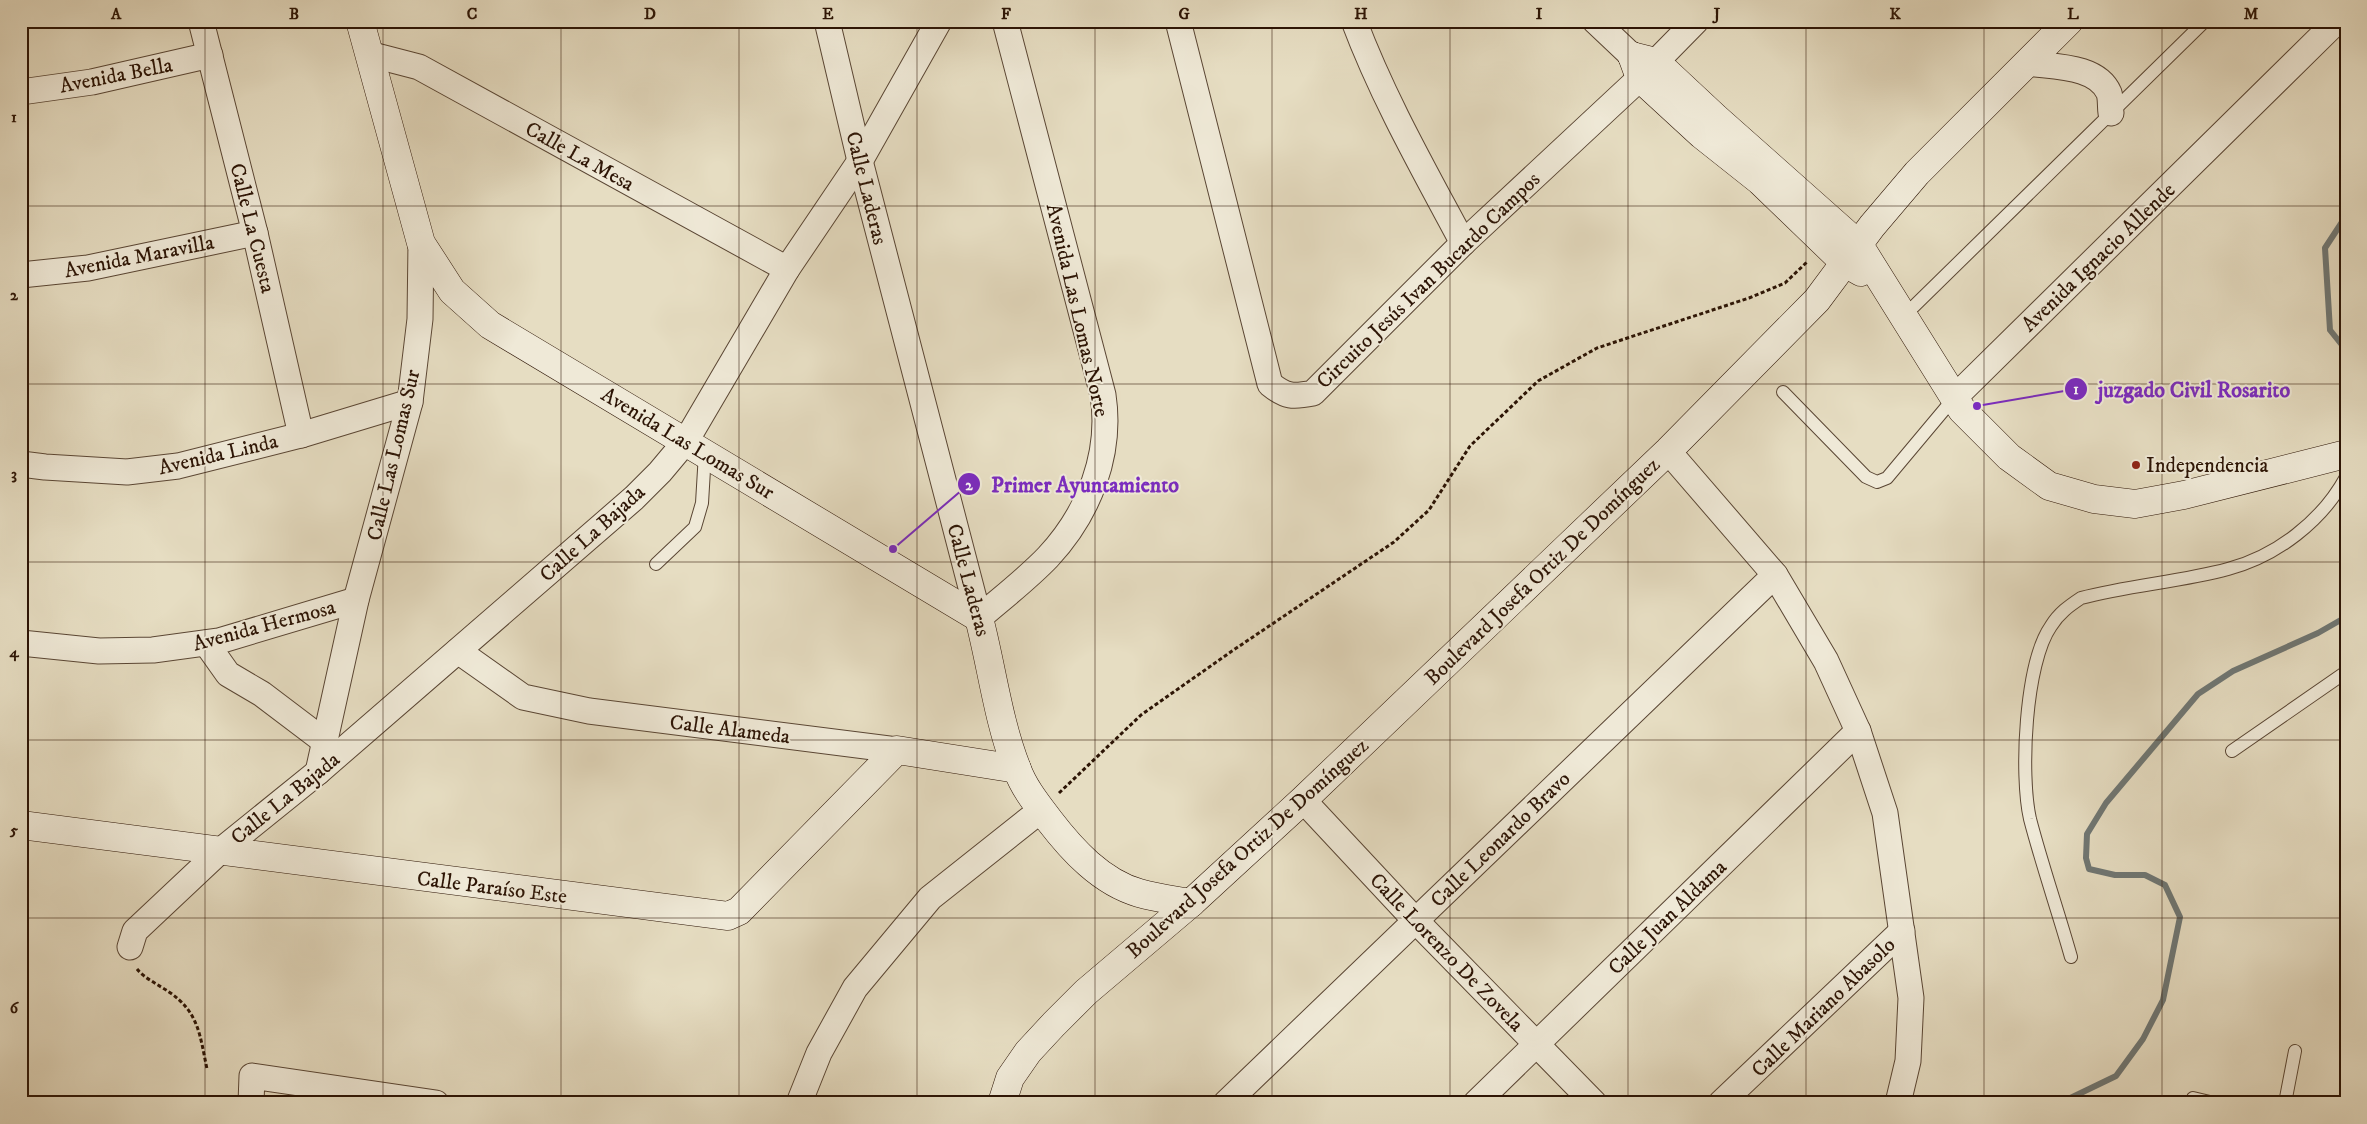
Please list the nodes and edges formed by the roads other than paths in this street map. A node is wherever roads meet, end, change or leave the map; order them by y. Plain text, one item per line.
1 (201, 21) edge
2 (360, 21) edge
3 (827, 21) edge
4 (939, 21) edge
5 (1004, 21) edge
6 (1178, 21) edge
7 (1354, 21) edge
8 (1595, 21) edge
9 (1696, 21) edge
10 (2069, 21) edge
11 (2205, 21) edge
12 (2338, 21) edge
13 (369, 54) junction
14 (210, 55) junction
15 (2027, 63) junction
16 (1643, 65) junction
17 (21, 92) edge
18 (2111, 113) junction
19 (860, 161) junction
20 (255, 233) junction
21 (421, 243) junction
22 (1463, 243) junction
23 (1843, 251) junction
24 (787, 269) junction
25 (21, 275) edge
26 (1904, 315) junction
27 (1783, 392) dead end
28 (1954, 398) junction
29 (410, 402) junction
30 (301, 435) junction
31 (696, 447) junction
32 (1668, 451) junction
33 (2346, 454) edge
34 (21, 464) edge
35 (2346, 477) edge
36 (656, 564) dead end
37 (1775, 575) junction
38 (356, 600) junction
39 (979, 618) junction
40 (21, 643) edge
41 (206, 643) junction
42 (458, 651) junction
43 (2346, 672) edge
44 (1858, 731) junction
45 (324, 741) junction
46 (897, 750) junction
47 (2232, 751) dead end
48 (1017, 769) junction
49 (318, 772) junction
50 (1303, 800) junction
51 (1041, 810) junction
52 (21, 825) edge
53 (219, 852) junction
54 (1191, 903) junction
55 (1415, 920) junction
56 (1902, 931) junction
57 (130, 947) road end
58 (2071, 957) dead end
59 (1534, 1043) junction
60 (2295, 1051) dead end
61 (2193, 1098) dead end
62 (251, 1103) edge
63 (436, 1103) edge
64 (798, 1103) edge
65 (1002, 1103) edge
66 (1226, 1103) edge
67 (1476, 1103) edge
68 (1594, 1103) edge
69 (1721, 1103) edge
70 (1898, 1103) edge
71 (2214, 1103) edge
72 (2285, 1103) edge

1 - 14 street, Calle La Cuesta
2 - 13 street, Calle Las Lomas Sur
3 - 19 street, Calle Laderas
4 - 19 street, Calle La Bajada
5 - 39 street, Avenida Las Lomas Norte
6 - 22 street, Circuito Jesús Ivan Bucardo Campos
7 - 22 street
8 - 16 street
9 - 16 street, Circuito Jesús Ivan Bucardo Campos
10 - 15 street, Boulevard Josefa Ortiz De Domínguez
11 - 18 lane
12 - 28 street, Avenida Ignacio Allende
13 - 21 street, Calle Las Lomas Sur
13 - 24 street, Calle La Mesa
14 - 17 street, Avenida Bella
14 - 20 street, Calle La Cuesta
15 - 18 street
15 - 23 street, Boulevard Josefa Ortiz De Domínguez
16 - 22 street, Circuito Jesús Ivan Bucardo Campos
16 - 23 street
18 - 26 lane
19 - 24 street, Calle La Bajada
19 - 39 street, Calle Laderas
20 - 25 street, Avenida Maravilla
20 - 30 street, Calle La Cuesta
21 - 29 street, Calle Las Lomas Sur
21 - 31 street, Avenida Las Lomas Sur
23 - 26 street
23 - 32 street, Boulevard Josefa Ortiz De Domínguez
24 - 31 street, Calle La Bajada
26 - 28 street
27 - 28 lane
28 - 33 street
29 - 30 street, Avenida Linda
29 - 38 street, Calle Las Lomas Sur
30 - 34 street, Avenida Linda
31 - 36 lane
31 - 39 street, Avenida Las Lomas Sur
31 - 42 street, Calle La Bajada
32 - 37 street
32 - 50 street, Boulevard Josefa Ortiz De Domínguez
35 - 58 lane
37 - 44 street
37 - 55 street, Calle Leonardo Bravo
38 - 41 street, Avenida Hermosa
38 - 45 street, Calle Las Lomas Sur
39 - 48 street, Calle Laderas
40 - 41 street, Avenida Hermosa
41 - 45 street
42 - 46 street, Calle Alameda
42 - 49 street, Calle La Bajada
43 - 47 lane
44 - 56 street
44 - 59 street, Calle Juan Aldama
45 - 49 street, Calle Las Lomas Sur
46 - 48 street, Calle Alameda
46 - 53 street, Calle Paraíso Este
48 - 51 street, Calle Laderas
49 - 53 street, Calle La Bajada
50 - 54 street, Boulevard Josefa Ortiz De Domínguez
50 - 55 street, Calle Lorenzo De Zovela
51 - 54 street, Calle Laderas
51 - 64 street
52 - 53 street, Calle Paraíso Este
53 - 57 street, Calle La Bajada
54 - 65 street, Boulevard Josefa Ortiz De Domínguez
55 - 59 street, Calle Lorenzo De Zovela
55 - 66 street, Calle Leonardo Bravo
56 - 69 street, Calle Mariano Abasolo
56 - 70 street
59 - 67 street, Calle Juan Aldama
59 - 68 street, Calle Lorenzo De Zovela
60 - 72 lane
61 - 71 lane
62 - 63 street

